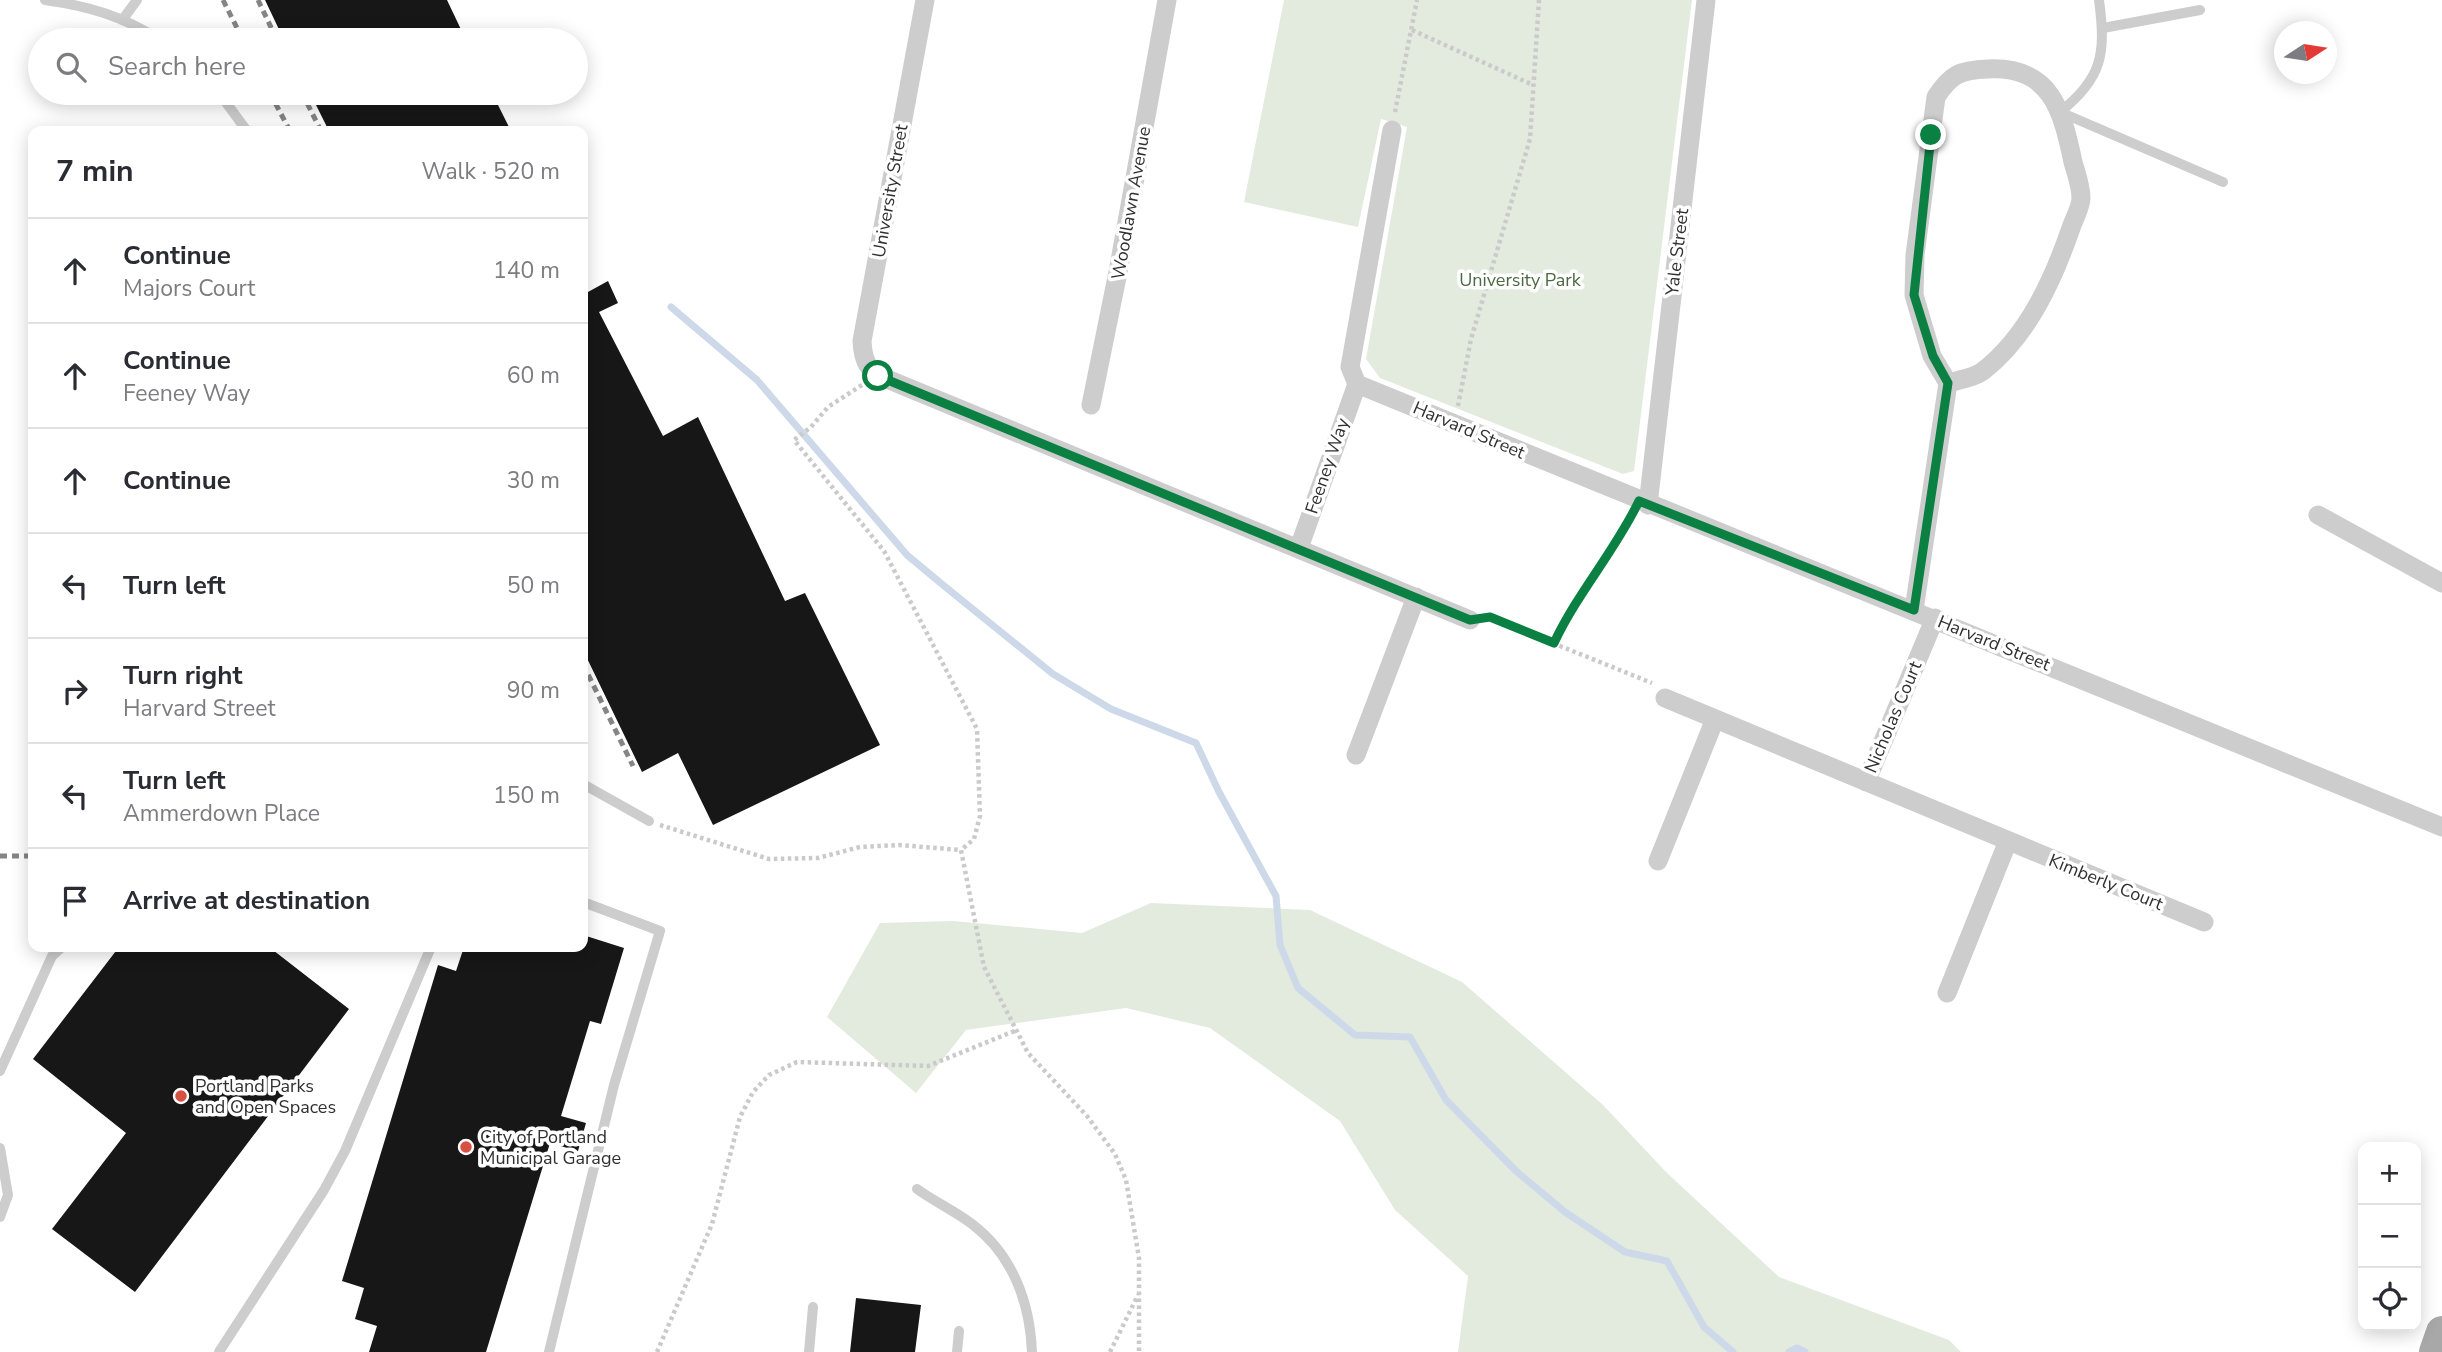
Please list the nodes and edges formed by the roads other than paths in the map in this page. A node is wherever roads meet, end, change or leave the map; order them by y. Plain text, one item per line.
1 (45, 0) edge
2 (137, 0) edge
3 (925, 0) edge
4 (1167, 0) edge
5 (1706, 0) edge
6 (2099, 0) edge
7 (2200, 10) dead end
8 (123, 19) junction
9 (139, 28) edge
10 (2103, 28) junction
11 (228, 105) edge
12 (2060, 112) junction
13 (243, 126) edge
14 (1392, 130) road end
15 (2223, 182) dead end
16 (1948, 383) junction
17 (1357, 384) junction
18 (1091, 405) dead end
19 (1643, 503) junction
20 (2318, 515) dead end
21 (1299, 548) junction
22 (2442, 583) edge
23 (1416, 597) junction
24 (1914, 610) junction
25 (1935, 618) junction
26 (1470, 620) road end
27 (1665, 698) road end
28 (1716, 719) junction
29 (1356, 755) dead end
30 (1866, 782) junction
31 (588, 787) edge
32 (649, 821) road end
33 (2442, 827) edge
34 (2008, 841) junction
35 (1658, 861) dead end
36 (588, 904) edge
37 (2204, 922) dead end
38 (56, 952) edge
39 (429, 952) edge
40 (1947, 993) dead end
41 (0, 1072) edge
42 (0, 1148) edge
43 (918, 1189) dead end
44 (0, 1217) edge
45 (813, 1307) dead end
46 (959, 1331) dead end
47 (2442, 1332) edge
48 (219, 1352) edge
49 (549, 1352) edge
50 (809, 1352) edge
51 (957, 1352) edge
52 (1032, 1352) edge
53 (2435, 1352) edge

1 - 8 lane
2 - 8 lane
3 - 21 street, University Street
4 - 18 street, Woodlawn Avenue
5 - 19 street, Yale Street
6 - 10 lane
7 - 10 lane
8 - 9 lane
10 - 12 lane
11 - 13 lane
12 - 15 lane
12 - 16 street
12 - 16 street
14 - 17 street
16 - 24 street
17 - 19 street, Harvard Street
17 - 21 street, Feeney Way
19 - 24 street, Harvard Street
20 - 22 street
21 - 23 street
23 - 26 street
23 - 29 street
24 - 25 street, Harvard Street
25 - 30 street, Nicholas Court
25 - 33 street, Harvard Street
27 - 28 street, Nicholas Court
28 - 30 street, Nicholas Court
28 - 35 street
30 - 34 street, Kimberly Court
31 - 32 lane
34 - 37 street, Kimberly Court
34 - 40 street
36 - 49 lane
38 - 41 lane
39 - 48 lane
42 - 44 lane
43 - 52 lane
45 - 50 lane
46 - 51 lane
47 - 53 main road

